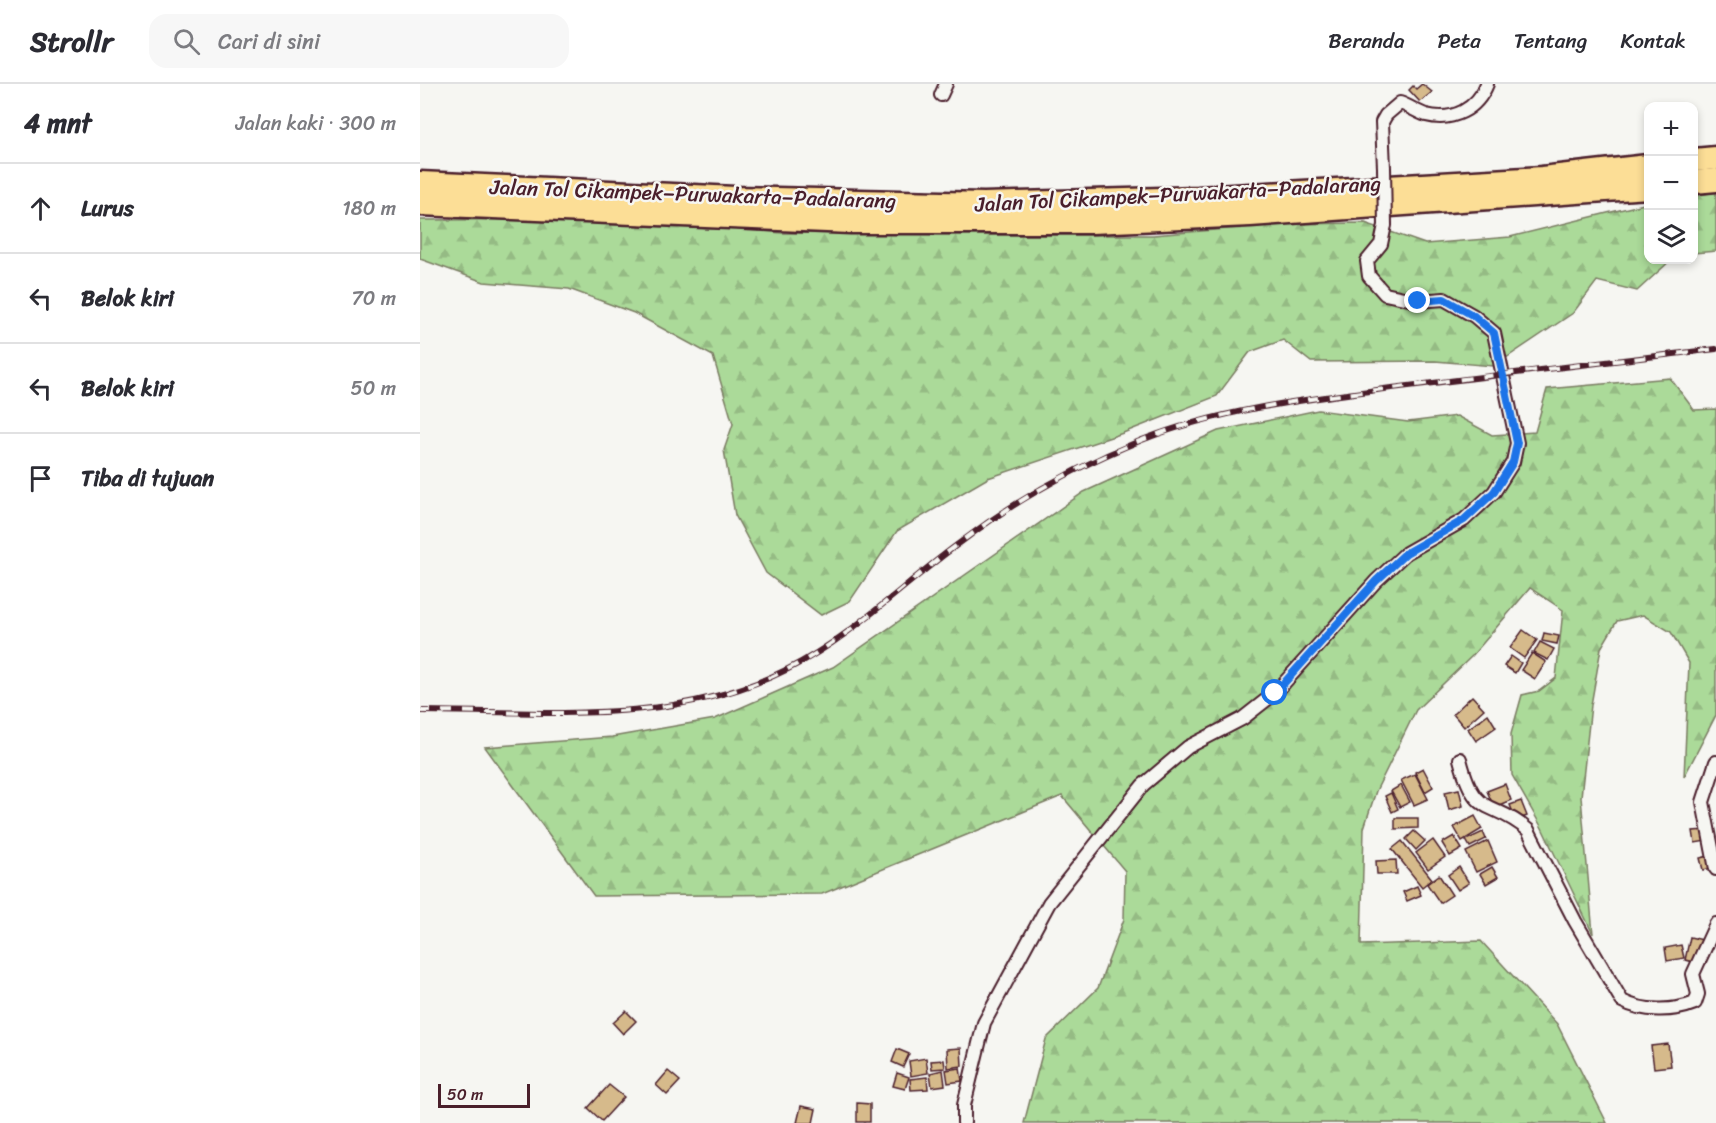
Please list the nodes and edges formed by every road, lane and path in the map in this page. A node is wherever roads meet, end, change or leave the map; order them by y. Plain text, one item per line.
1 (1487, 84) edge
2 (1716, 158) edge
3 (1698, 160) edge
4 (1644, 166) edge
5 (1716, 180) edge
6 (1698, 182) edge
7 (420, 183) edge
8 (1644, 187) edge
9 (420, 204) edge
10 (1460, 759) dead end
11 (1716, 762) edge
12 (1716, 869) edge
13 (1716, 924) edge
14 (964, 1123) edge

1 - 14 street, bridge
2 - 3 highway
4 - 7 highway, Jalan Tol Cikampek–Purwakarta–Padalarang
5 - 6 highway
8 - 9 highway, Jalan Tol Cikampek–Purwakarta–Padalarang
10 - 13 street
11 - 12 street

